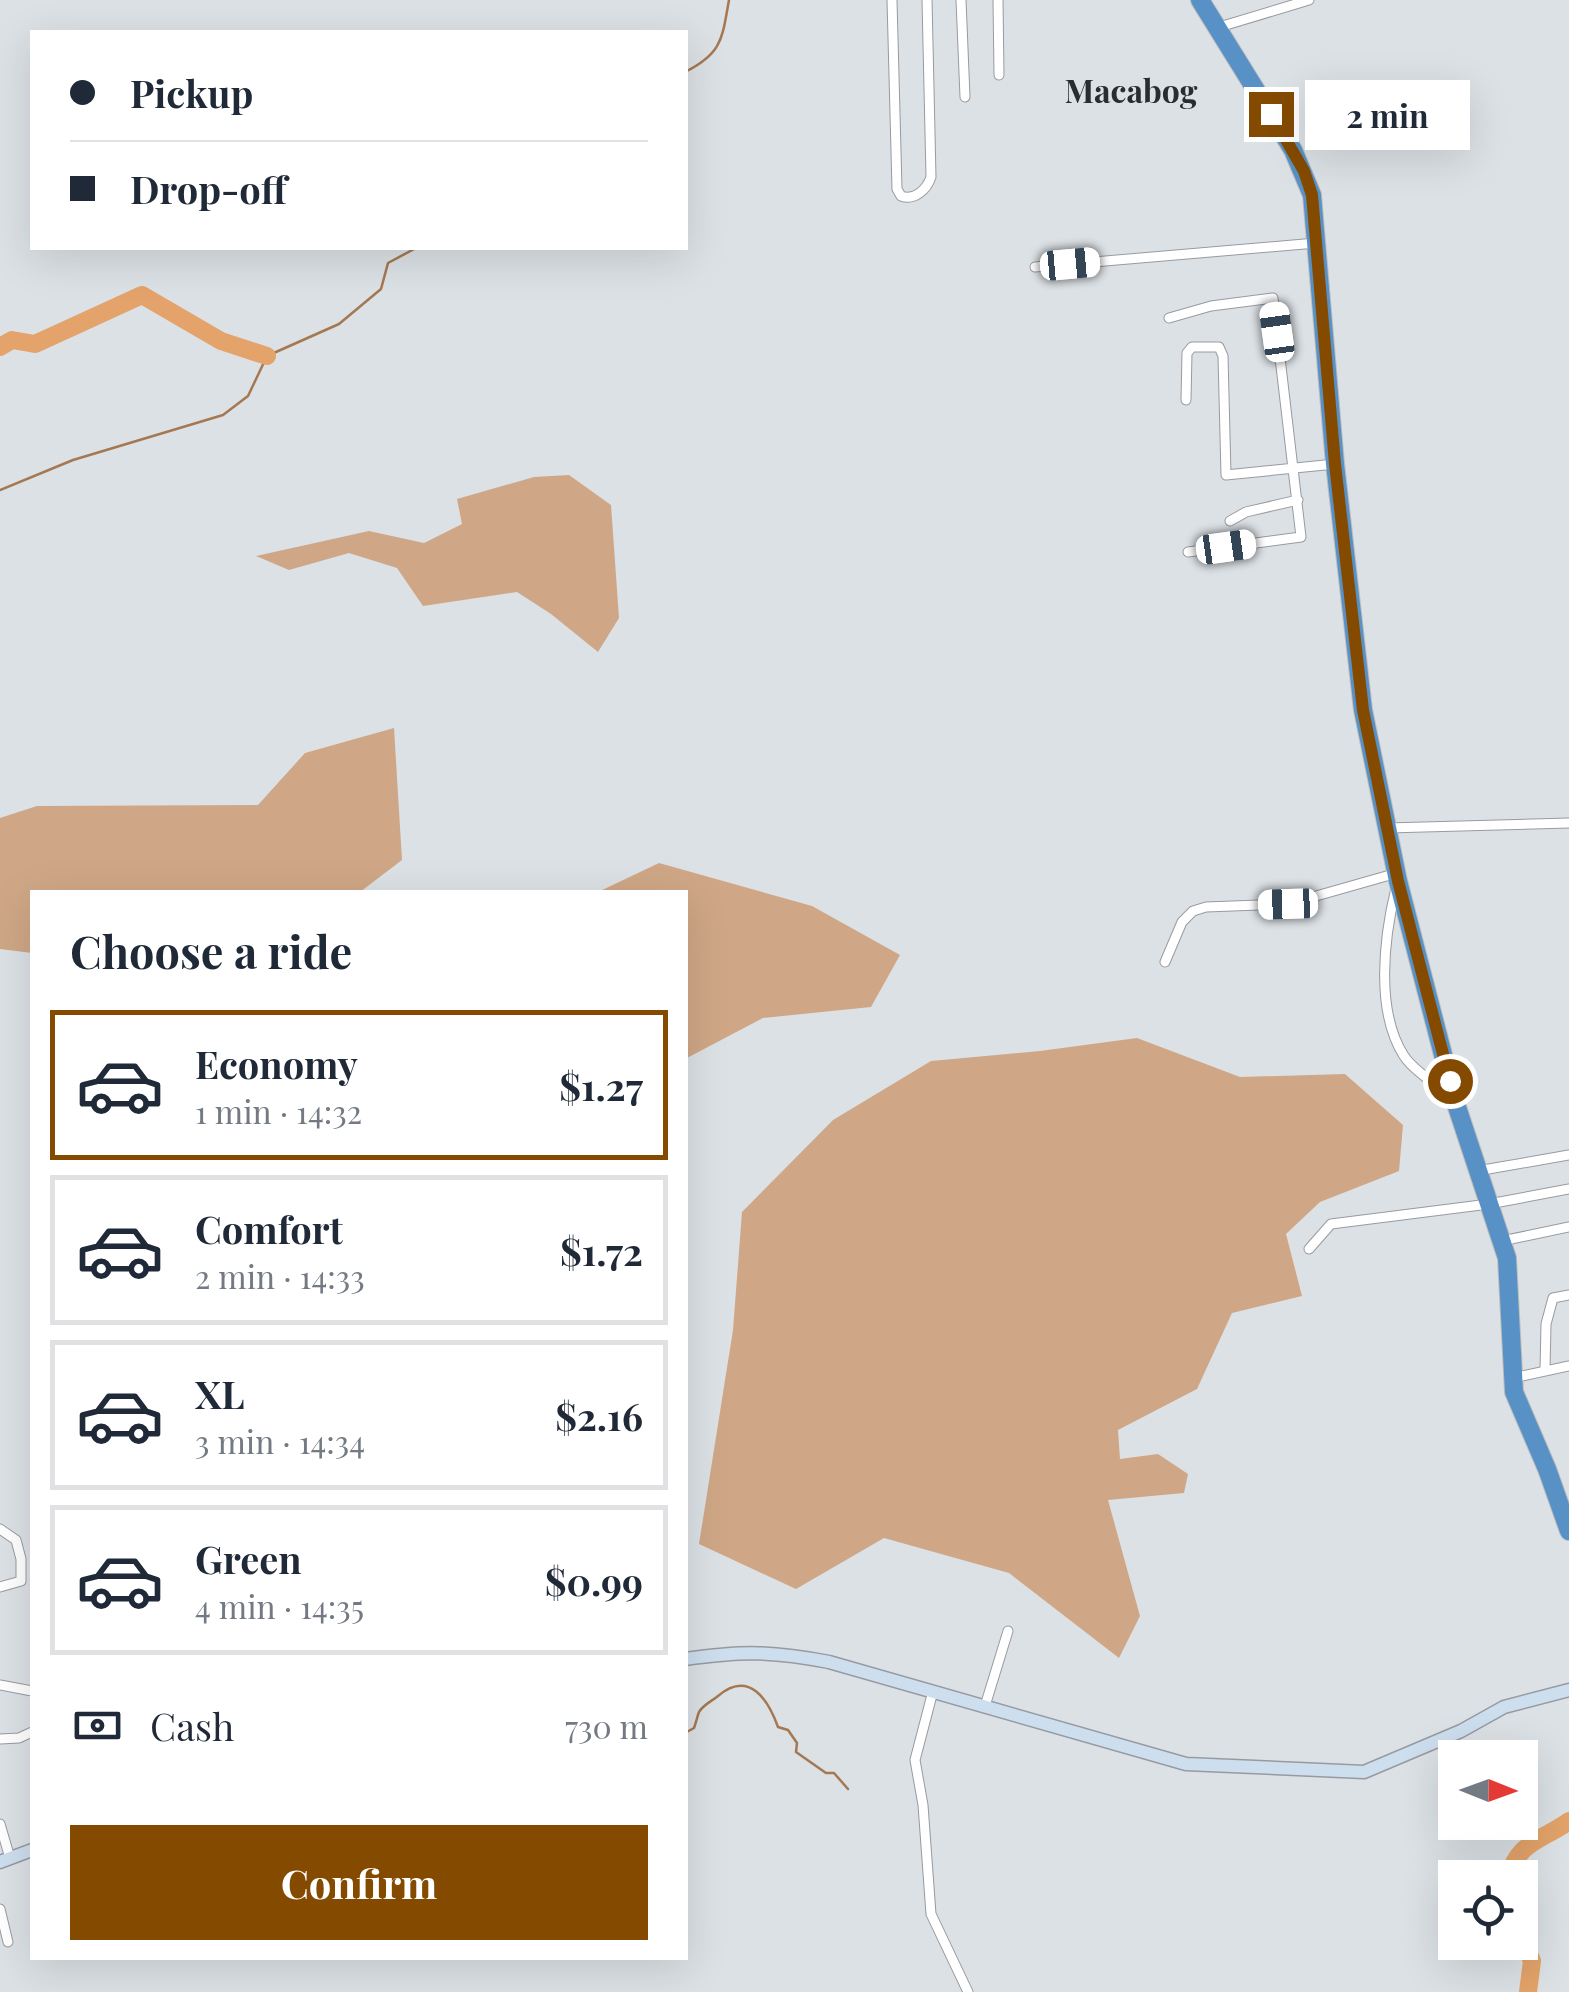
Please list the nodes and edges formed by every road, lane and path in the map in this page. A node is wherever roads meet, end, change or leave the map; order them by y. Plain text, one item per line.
1 (892, 0) edge
2 (926, 0) edge
3 (962, 0) edge
4 (998, 0) edge
5 (1200, 0) edge
6 (1309, 0) edge
7 (1216, 28) junction
8 (999, 75) dead end
9 (965, 97) dead end
10 (1316, 244) junction
11 (1036, 266) dead end
12 (1170, 318) dead end
13 (1186, 400) dead end
14 (1335, 464) junction
15 (1295, 468) junction
16 (1298, 500) junction
17 (1230, 522) dead end
18 (1188, 552) dead end
19 (1569, 823) edge
20 (1387, 828) junction
21 (1397, 877) junction
22 (1164, 962) dead end
23 (1455, 1101) junction
24 (1569, 1155) edge
25 (1477, 1172) junction
26 (1569, 1190) edge
27 (1489, 1204) junction
28 (1569, 1226) edge
29 (1502, 1241) junction
30 (1309, 1249) dead end
31 (1569, 1295) edge
32 (1569, 1366) edge
33 (1545, 1370) junction
34 (1512, 1378) junction
35 (1, 1530) edge
36 (1569, 1531) edge
37 (0, 1587) edge
38 (1008, 1631) dead end
39 (688, 1659) edge
40 (0, 1684) edge
41 (1569, 1690) edge
42 (30, 1691) edge
43 (932, 1691) junction
44 (985, 1706) junction
45 (30, 1733) edge
46 (0, 1739) edge
47 (0, 1824) edge
48 (30, 1851) edge
49 (5, 1860) edge
50 (0, 1909) edge
51 (8, 1942) dead end
52 (968, 1992) edge

1 - 2 street
3 - 9 street
4 - 8 street
5 - 7 highway
6 - 7 street
7 - 10 highway
10 - 11 street
10 - 14 highway
12 - 15 street
13 - 15 street
14 - 15 street
14 - 20 highway
15 - 16 street
16 - 17 street
16 - 18 street
19 - 20 street
20 - 21 highway
21 - 22 street
21 - 23 highway
21 - 23 street
23 - 25 highway
24 - 25 street
25 - 27 highway
26 - 27 street
27 - 29 highway
27 - 30 street
28 - 29 street
29 - 34 highway
31 - 33 street
32 - 33 street
33 - 34 street
34 - 36 highway
35 - 37 street
38 - 44 street
39 - 43 street
40 - 42 street
41 - 44 street
43 - 44 street
43 - 52 street
45 - 46 street
47 - 49 street
48 - 49 street
50 - 51 street

